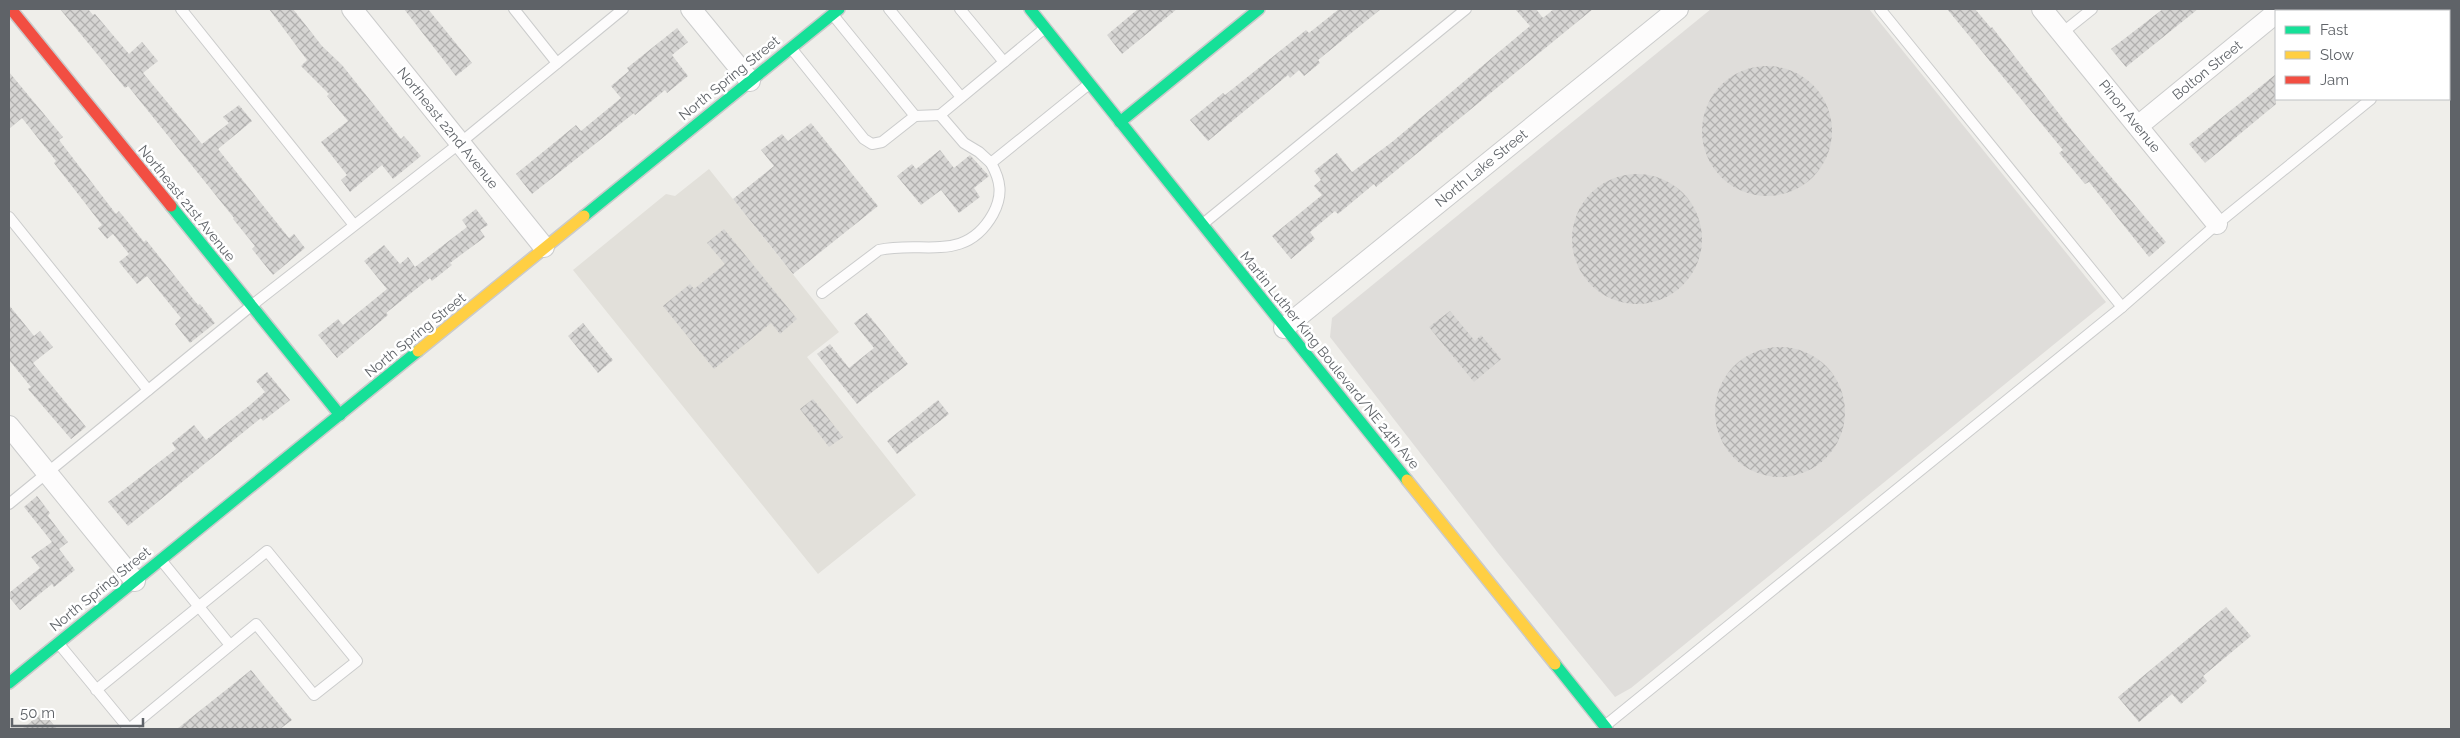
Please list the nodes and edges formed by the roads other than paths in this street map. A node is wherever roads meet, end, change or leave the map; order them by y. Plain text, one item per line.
1 (11, 9) edge
2 (181, 9) edge
3 (352, 9) edge
4 (514, 9) edge
5 (623, 9) edge
6 (691, 9) edge
7 (889, 9) edge
8 (960, 9) edge
9 (1030, 9) edge
10 (1259, 9) edge
11 (1466, 9) edge
12 (1678, 9) edge
13 (1880, 9) edge
14 (2042, 9) edge
15 (2092, 9) edge
16 (836, 11) edge
17 (2275, 14) edge
18 (1043, 20) junction
19 (2062, 33) junction
20 (791, 48) junction
21 (1004, 62) junction
22 (557, 63) junction
23 (750, 80) junction
24 (1090, 84) junction
25 (961, 97) junction
26 (2370, 100) edge
27 (940, 115) junction
28 (915, 116) junction
29 (1120, 122) junction
30 (2138, 126) junction
31 (460, 143) junction
32 (991, 163) junction
33 (9, 217) edge
34 (1202, 224) junction
35 (2217, 224) junction
36 (354, 225) junction
37 (544, 247) junction
38 (822, 293) dead end
39 (251, 306) junction
40 (2122, 307) junction
41 (1284, 328) junction
42 (148, 390) junction
43 (340, 415) junction
44 (9, 426) edge
45 (47, 473) junction
46 (9, 504) edge
47 (160, 559) junction
48 (135, 581) junction
49 (199, 606) junction
50 (58, 643) junction
51 (230, 646) junction
52 (9, 683) edge
53 (96, 690) junction
54 (1606, 728) edge

1 - 39 street, Northeast 21st Avenue
2 - 36 lane
3 - 31 street, Northeast 22nd Avenue
4 - 22 lane
5 - 22 lane
6 - 23 street
7 - 25 lane
8 - 21 lane
9 - 18 street, Martin Luther King Boulevard/NE 24th Ave
10 - 29 street
11 - 34 lane
12 - 41 street, North Lake Street
13 - 40 lane
14 - 19 street, Pinon Avenue
15 - 19 lane
16 - 20 street, North Spring Street
16 - 28 lane
17 - 30 street, Bolton Street
18 - 21 lane
18 - 24 street, Martin Luther King Boulevard/NE 24th Ave
19 - 30 street, Pinon Avenue
20 - 23 street, North Spring Street
20 - 28 lane
21 - 25 lane
22 - 31 lane
23 - 37 street, North Spring Street
24 - 29 street, Martin Luther King Boulevard/NE 24th Ave
24 - 32 lane
25 - 27 lane
26 - 35 lane
27 - 28 lane
27 - 32 lane
29 - 34 street, Martin Luther King Boulevard/NE 24th Ave
30 - 35 street, Pinon Avenue
31 - 36 lane
31 - 37 street, Northeast 22nd Avenue
32 - 38 lane
33 - 42 lane
34 - 41 street, Martin Luther King Boulevard/NE 24th Ave
35 - 40 lane
36 - 39 lane
37 - 43 street, North Spring Street
39 - 42 lane
39 - 43 street, Northeast 21st Avenue
40 - 54 lane
41 - 54 street, Martin Luther King Boulevard/NE 24th Ave
42 - 45 lane
43 - 47 street, North Spring Street
44 - 45 street
45 - 46 lane
45 - 48 street
47 - 48 street, North Spring Street
47 - 49 lane
48 - 50 street, North Spring Street
49 - 51 lane
49 - 51 lane
49 - 53 lane
50 - 52 street, North Spring Street
50 - 53 lane
51 - 53 lane

